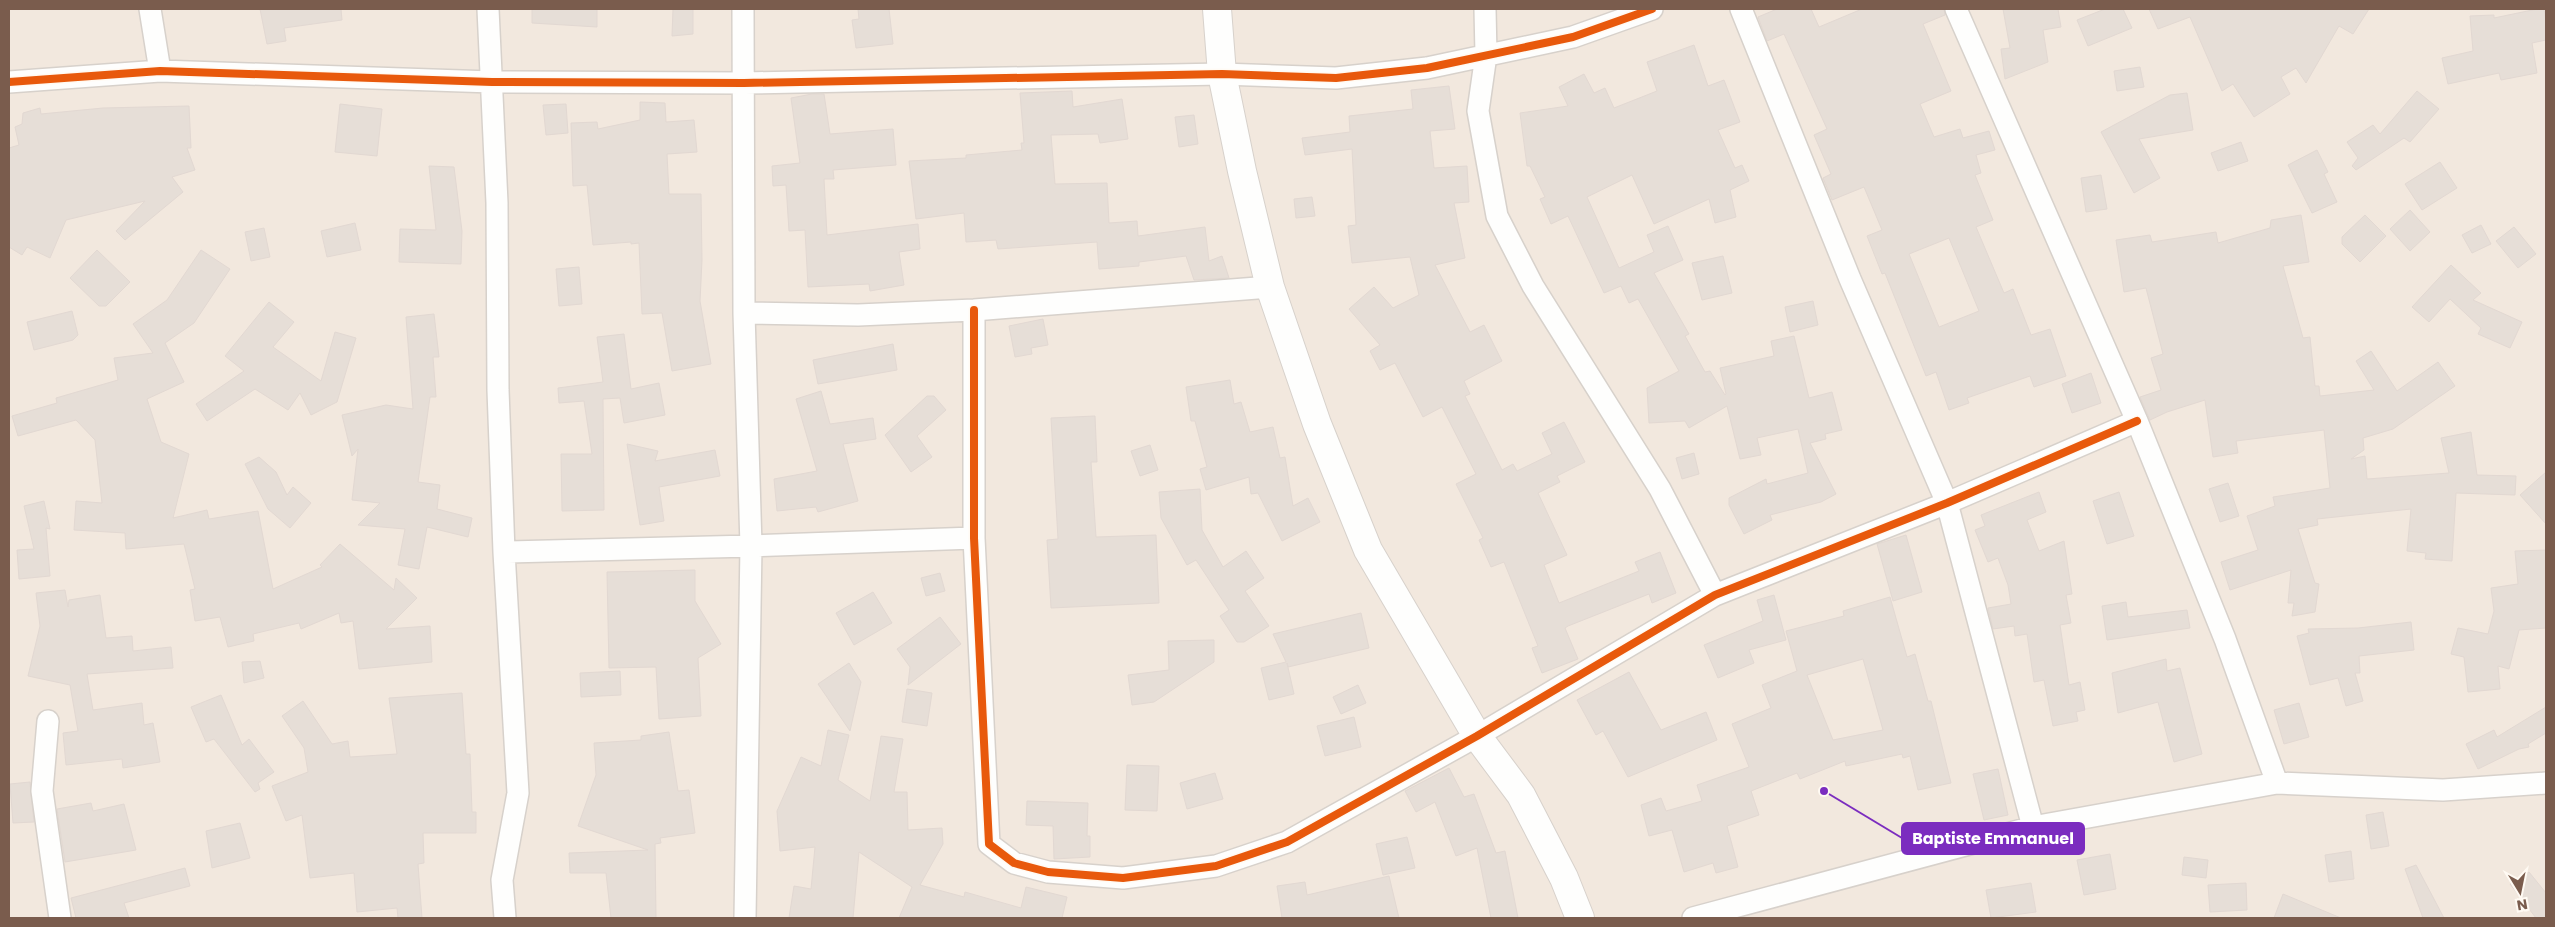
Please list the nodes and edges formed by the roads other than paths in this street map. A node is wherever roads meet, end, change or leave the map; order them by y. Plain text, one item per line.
1 (150, 9) edge
2 (488, 9) edge
3 (743, 9) edge
4 (1217, 9) edge
5 (1485, 9) edge
6 (1652, 9) edge
7 (1741, 9) edge
8 (1956, 9) edge
9 (1486, 55) junction
10 (160, 71) junction
11 (1222, 74) junction
12 (9, 82) edge
13 (492, 82) junction
14 (744, 83) junction
15 (1270, 288) junction
16 (974, 310) junction
17 (744, 313) junction
18 (2138, 421) junction
19 (1947, 503) junction
20 (974, 538) junction
21 (751, 546) junction
22 (504, 552) junction
23 (1715, 595) junction
24 (48, 721) dead end
25 (1477, 736) junction
26 (2277, 783) junction
27 (2546, 783) edge
28 (2033, 827) junction
29 (60, 918) edge
30 (504, 918) edge
31 (745, 918) edge
32 (1580, 918) edge
33 (1693, 918) edge

1 - 10 street
2 - 13 street
3 - 14 street
4 - 11 street
5 - 9 street
6 - 9 street
7 - 19 street
8 - 18 street
9 - 11 street
9 - 23 street
10 - 12 street
10 - 13 street
11 - 14 street
11 - 15 street
13 - 14 street
13 - 22 street
14 - 17 street
15 - 16 street
15 - 25 street
16 - 17 street
16 - 20 street
17 - 21 street
18 - 19 street
18 - 26 street
19 - 23 street
19 - 28 street
20 - 21 street
20 - 25 street
21 - 22 street
21 - 31 street
22 - 30 street
23 - 25 street
24 - 29 street
25 - 32 street
26 - 27 street
26 - 28 street
28 - 33 street

